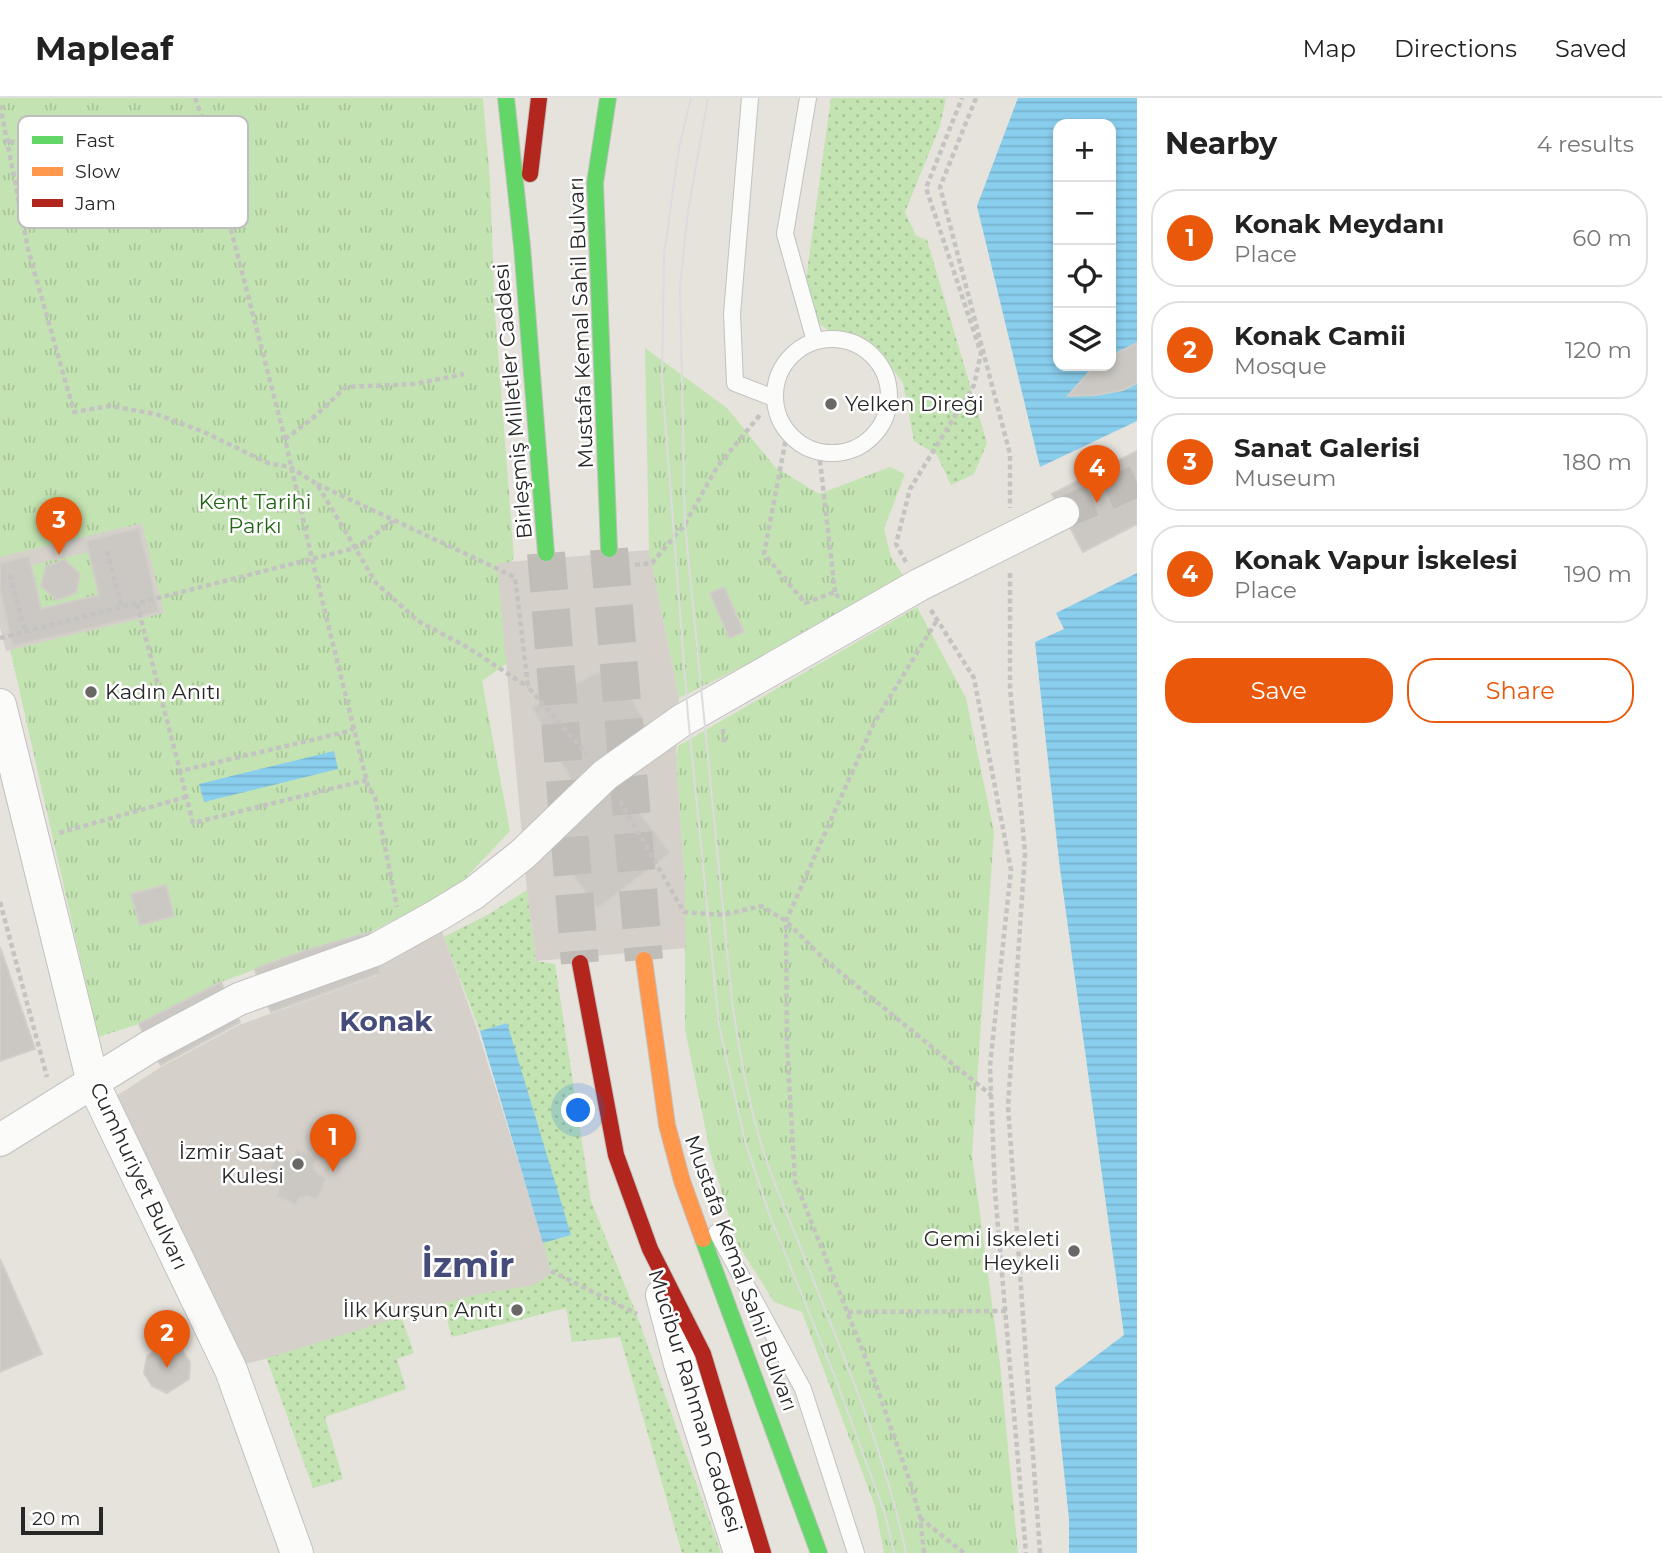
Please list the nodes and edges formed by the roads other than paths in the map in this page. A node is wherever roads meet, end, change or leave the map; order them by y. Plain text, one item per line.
1 (506, 98) edge
2 (539, 98) edge
3 (608, 98) edge
4 (750, 98) edge
5 (808, 98) edge
6 (522, 246) junction
7 (815, 341) junction
8 (774, 398) junction
9 (1063, 513) tunnel mouth
10 (609, 548) tunnel mouth
11 (546, 553) tunnel mouth
12 (0, 705) edge
13 (644, 960) tunnel mouth
14 (580, 962) tunnel mouth
15 (93, 1083) junction
16 (0, 1140) edge
17 (681, 1181) junction
18 (650, 1249) junction
19 (297, 1553) edge
20 (740, 1553) edge
21 (762, 1553) edge
22 (819, 1553) edge
23 (856, 1553) edge

1 - 6 main road
2 - 6 main road
3 - 10 main road, Mustafa Kemal Sahil Bulvarı
4 - 8 lane
5 - 7 lane
6 - 11 main road, Birleşmiş Milletler Caddesi
7 - 8 lane
7 - 8 lane
9 - 15 street
12 - 15 street, Cumhuriyet Bulvarı
13 - 17 main road, Mustafa Kemal Sahil Bulvarı
14 - 18 main road
15 - 16 street
15 - 19 street, Cumhuriyet Bulvarı
17 - 22 main road, Mustafa Kemal Sahil Bulvarı
17 - 23 lane
18 - 20 street, Mucibur Rahman Caddesi
18 - 21 main road

